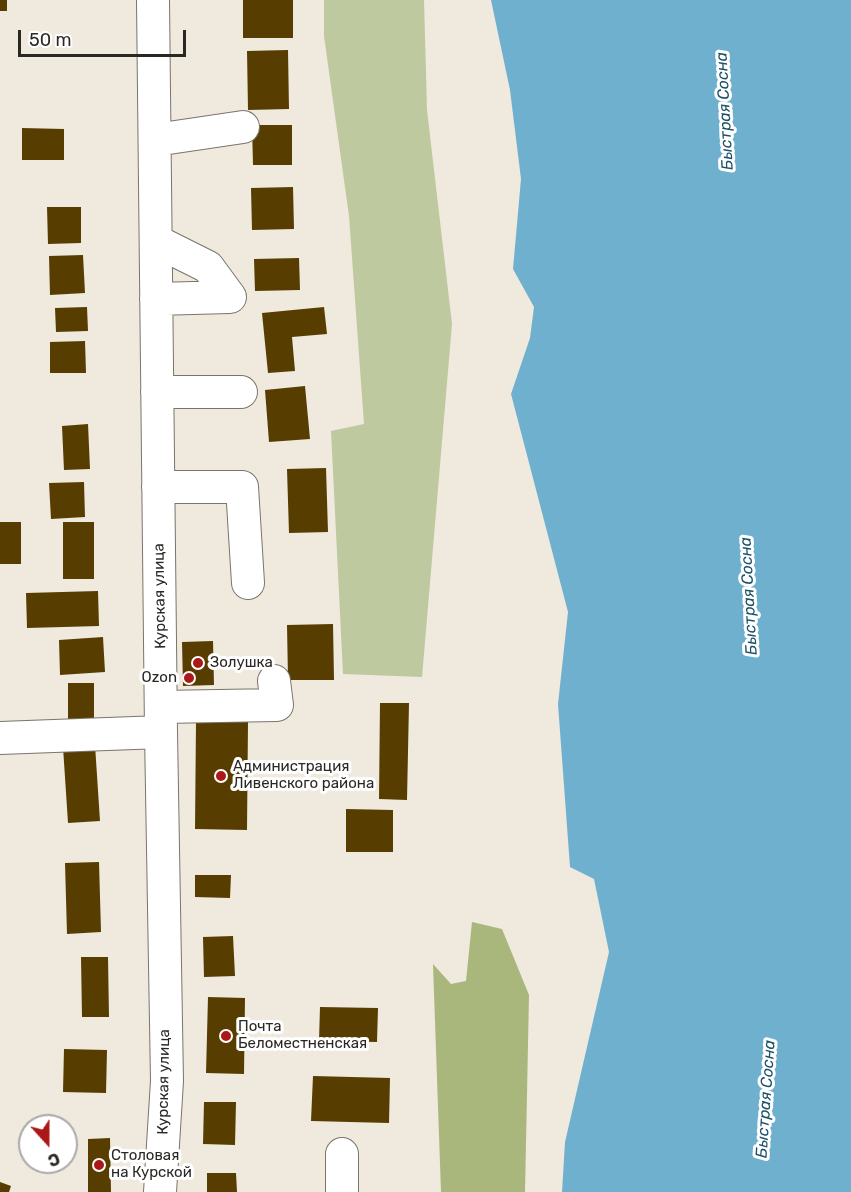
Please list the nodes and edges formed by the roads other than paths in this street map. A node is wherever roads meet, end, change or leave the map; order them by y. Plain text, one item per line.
1 (153, 0) edge
2 (243, 127) dead end
3 (155, 140) junction
4 (156, 241) junction
5 (156, 299) junction
6 (157, 392) junction
7 (241, 392) dead end
8 (158, 487) junction
9 (248, 583) dead end
10 (274, 681) dead end
11 (161, 719) junction
12 (0, 738) edge
13 (342, 1154) dead end
14 (160, 1192) edge
15 (342, 1192) edge

1 - 3 street, Курская улица
2 - 3 street
3 - 4 street, Курская улица
4 - 5 street, Курская улица
4 - 5 street
5 - 6 street, Курская улица
6 - 7 street
6 - 8 street, Курская улица
8 - 9 street
8 - 11 street, Курская улица
10 - 11 street
11 - 12 street
11 - 14 street, Курская улица
13 - 15 street

